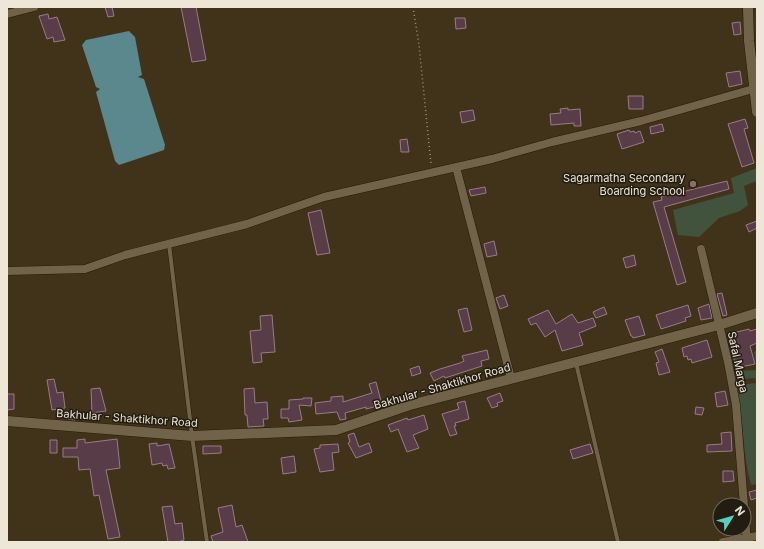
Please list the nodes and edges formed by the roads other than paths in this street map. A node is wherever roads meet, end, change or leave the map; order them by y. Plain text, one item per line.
1 (34, 7) edge
2 (748, 7) edge
3 (7, 14) edge
4 (753, 89) junction
5 (757, 112) edge
6 (456, 167) junction
7 (169, 244) junction
8 (701, 248) dead end
9 (7, 272) edge
10 (757, 313) edge
11 (719, 325) junction
12 (576, 361) junction
13 (510, 378) junction
14 (7, 421) edge
15 (192, 436) junction
16 (743, 497) edge
17 (757, 536) edge
18 (747, 540) edge
19 (207, 542) edge
20 (618, 542) edge
21 (723, 542) edge

1 - 3 street
2 - 4 street
4 - 5 street
4 - 6 street
6 - 7 street
6 - 13 street
7 - 9 street
7 - 15 lane
8 - 11 street, Safal Marga
10 - 11 street, Bakhular - Shaktikhor Road
11 - 12 street, Bakhular - Shaktikhor Road
11 - 16 street, Safal Marga
12 - 13 street, Bakhular - Shaktikhor Road
12 - 20 lane
13 - 15 street, Bakhular - Shaktikhor Road
14 - 15 street, Bakhular - Shaktikhor Road
15 - 19 lane
17 - 18 street
18 - 21 street

